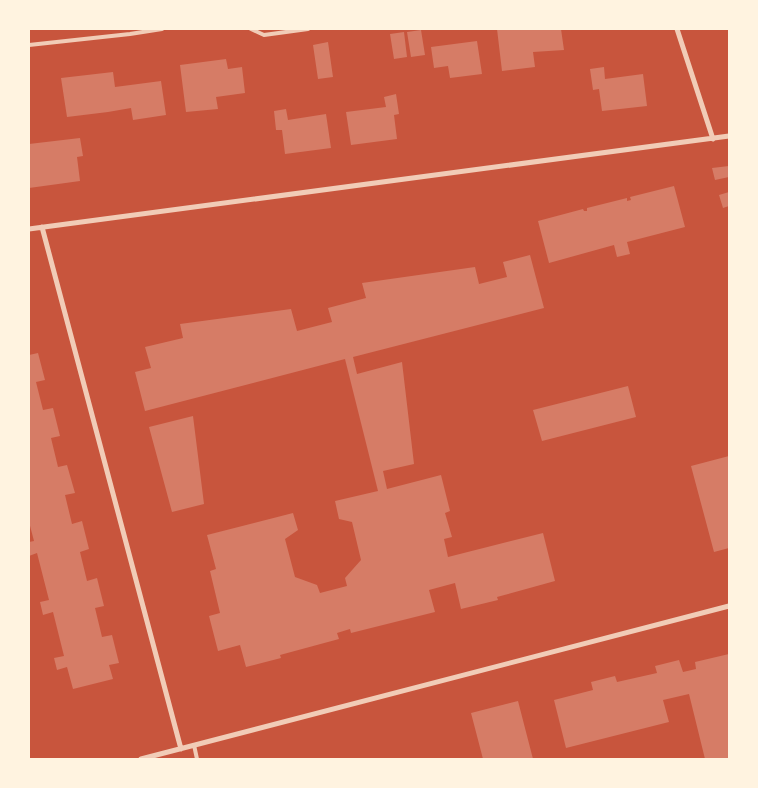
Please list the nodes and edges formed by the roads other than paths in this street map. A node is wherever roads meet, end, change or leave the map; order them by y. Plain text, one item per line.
1 (162, 29) edge
2 (251, 29) edge
3 (308, 29) edge
4 (677, 29) edge
5 (29, 45) edge
6 (729, 136) edge
7 (713, 138) junction
8 (42, 227) junction
9 (29, 229) edge
10 (729, 606) edge
11 (194, 745) junction
12 (182, 749) junction
13 (141, 759) edge
14 (197, 759) edge

1 - 5 lane
2 - 3 lane
4 - 7 street
6 - 7 street
7 - 8 street
8 - 9 street
8 - 12 street
10 - 11 street
11 - 12 street
11 - 14 lane
12 - 13 street

